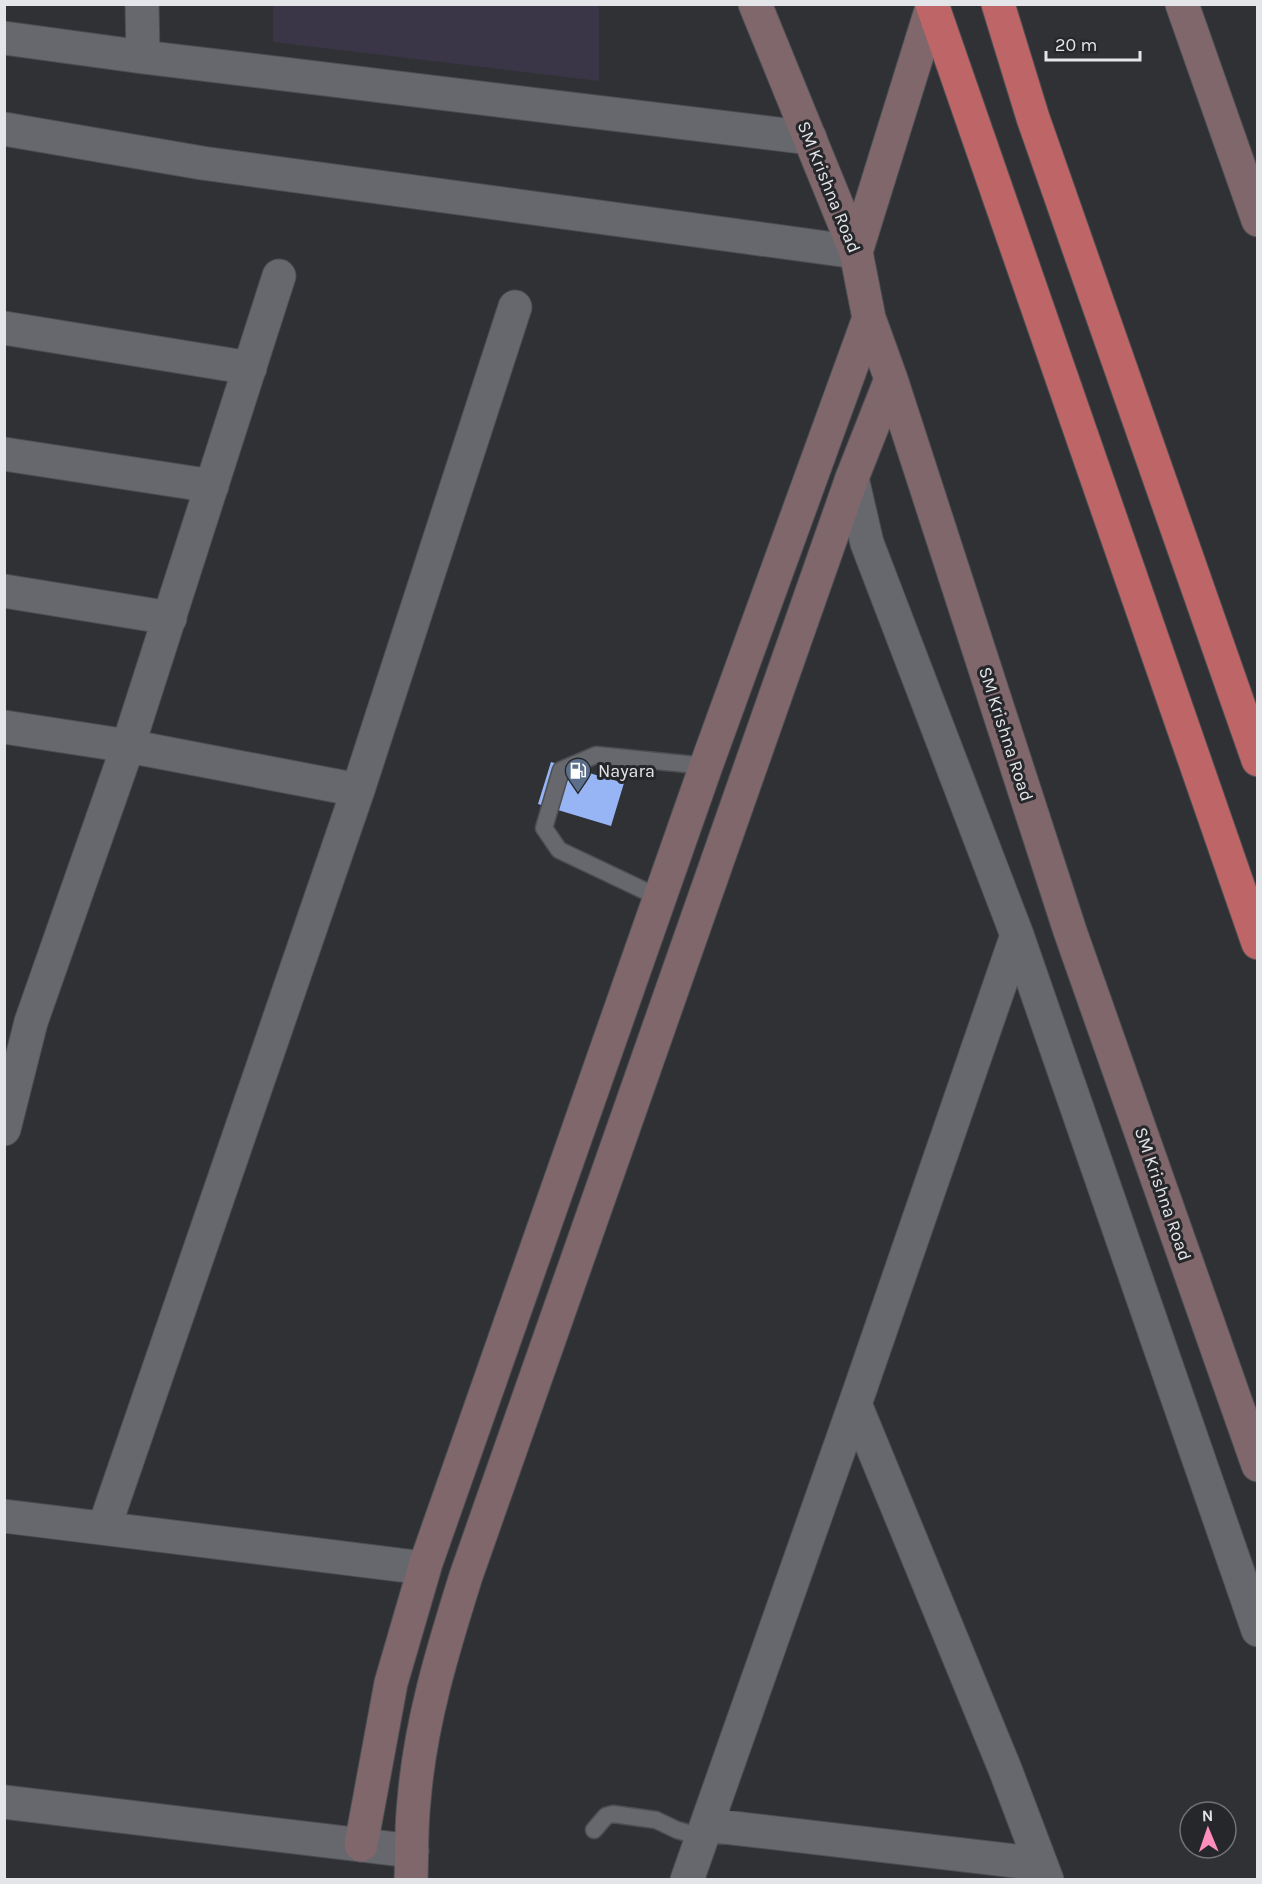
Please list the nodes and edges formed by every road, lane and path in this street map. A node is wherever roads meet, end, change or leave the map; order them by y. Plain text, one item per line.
1 (142, 4) edge
2 (755, 4) edge
3 (998, 4) edge
4 (1182, 4) edge
5 (932, 5) edge
6 (4, 38) edge
7 (142, 57) junction
8 (4, 129) edge
9 (810, 138) junction
10 (1257, 220) edge
11 (856, 252) junction
12 (279, 276) dead end
13 (515, 307) dead end
14 (869, 318) junction
15 (4, 328) edge
16 (250, 368) junction
17 (891, 379) junction
18 (4, 454) edge
19 (852, 478) junction
20 (212, 486) junction
21 (4, 591) edge
22 (170, 618) junction
23 (4, 727) edge
24 (128, 746) junction
25 (1257, 760) edge
26 (706, 766) junction
27 (358, 790) junction
28 (660, 898) junction
29 (1017, 935) junction
30 (1257, 943) edge
31 (4, 1128) edge
32 (855, 1404) junction
33 (1257, 1465) edge
34 (4, 1516) edge
35 (104, 1528) junction
36 (424, 1568) junction
37 (1257, 1630) edge
38 (4, 1802) edge
39 (594, 1830) dead end
40 (705, 1831) junction
41 (361, 1845) junction
42 (411, 1865) edge
43 (1044, 1872) edge
44 (687, 1880) edge

1 - 7 street
2 - 9 street, SM Krishna Road
3 - 25 highway
4 - 10 street
5 - 11 street
5 - 30 highway
6 - 7 street
7 - 9 street
8 - 11 street
9 - 11 street, SM Krishna Road
11 - 14 street, SM Krishna Road
12 - 16 street
13 - 27 street
14 - 17 street, SM Krishna Road
14 - 26 street
15 - 16 street
16 - 20 street
17 - 19 street
17 - 33 street, SM Krishna Road
18 - 20 street
19 - 29 street
19 - 42 street
20 - 22 street
21 - 22 street
22 - 24 street
23 - 24 street
24 - 27 street
24 - 31 street
26 - 28 street
26 - 28 lane
27 - 35 street
28 - 36 street
29 - 32 street
29 - 37 street
32 - 40 street
32 - 43 street
34 - 35 street
35 - 36 street
36 - 41 street
38 - 41 street
39 - 40 lane
40 - 43 street
40 - 44 street
41 - 42 street

